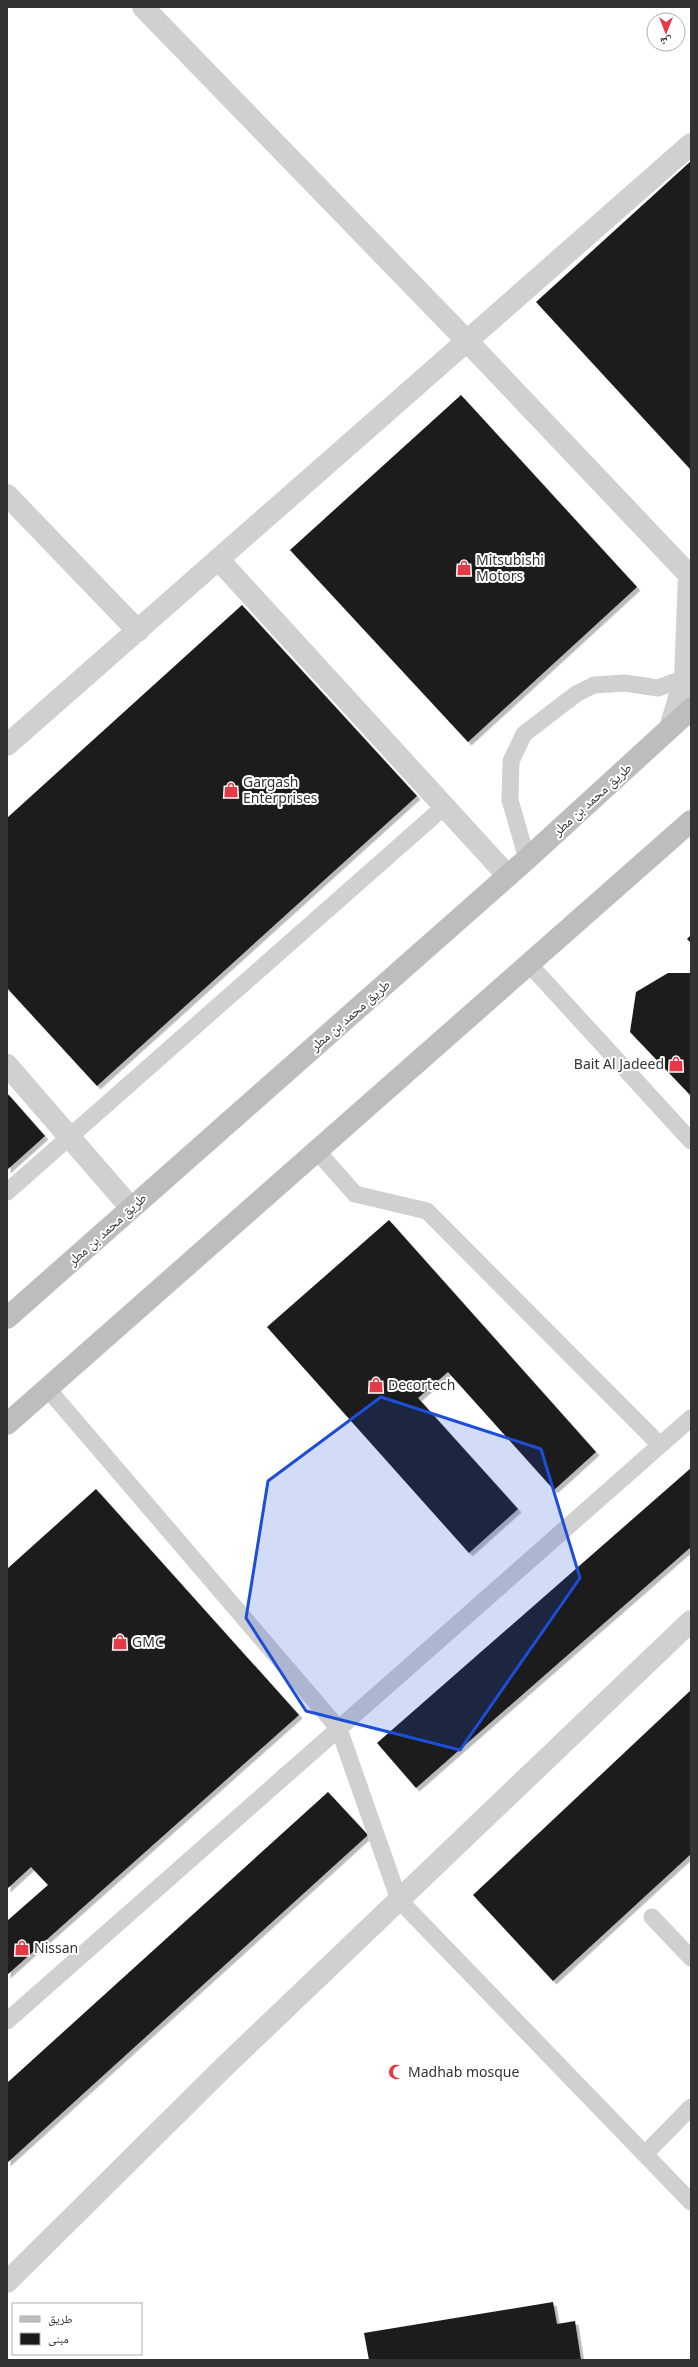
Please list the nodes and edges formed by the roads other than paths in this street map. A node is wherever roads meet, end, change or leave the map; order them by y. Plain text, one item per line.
1 (143, 7) edge
2 (691, 144) edge
3 (467, 341) junction
4 (7, 495) edge
5 (218, 559) junction
6 (690, 576) edge
7 (138, 631) junction
8 (685, 678) junction
9 (691, 709) edge
10 (670, 728) junction
11 (7, 746) edge
12 (445, 806) junction
13 (691, 821) edge
14 (527, 859) junction
15 (508, 876) junction
16 (529, 964) junction
17 (7, 1065) edge
18 (69, 1137) junction
19 (691, 1141) edge
20 (317, 1151) junction
21 (7, 1192) edge
22 (131, 1208) junction
23 (7, 1318) edge
24 (47, 1388) junction
25 (691, 1418) edge
26 (7, 1424) edge
27 (660, 1445) junction
28 (691, 1621) edge
29 (339, 1729) junction
30 (399, 1900) junction
31 (652, 1917) dead end
32 (691, 1958) edge
33 (7, 2021) edge
34 (691, 2107) edge
35 (645, 2154) junction
36 (691, 2202) edge
37 (7, 2282) edge

1 - 3 street
2 - 3 street
3 - 5 street
3 - 6 street
4 - 7 street
5 - 7 street
5 - 12 street
6 - 8 street
7 - 11 street
8 - 10 street
8 - 14 lane
9 - 10 street, طريق محمد بن مطر
10 - 14 street, طريق محمد بن مطر
12 - 15 street
12 - 18 lane
13 - 16 street
14 - 15 street, طريق محمد بن مطر
15 - 22 street, طريق محمد بن مطر
16 - 19 lane
16 - 20 street
17 - 18 street
18 - 21 lane
18 - 22 street
20 - 24 street
20 - 27 lane
22 - 23 street, طريق محمد بن مطر
24 - 26 street
24 - 29 lane
25 - 27 lane
27 - 29 lane
28 - 30 street
29 - 30 lane
29 - 33 lane
30 - 35 lane
30 - 37 street
31 - 32 lane
34 - 35 lane
35 - 36 lane

